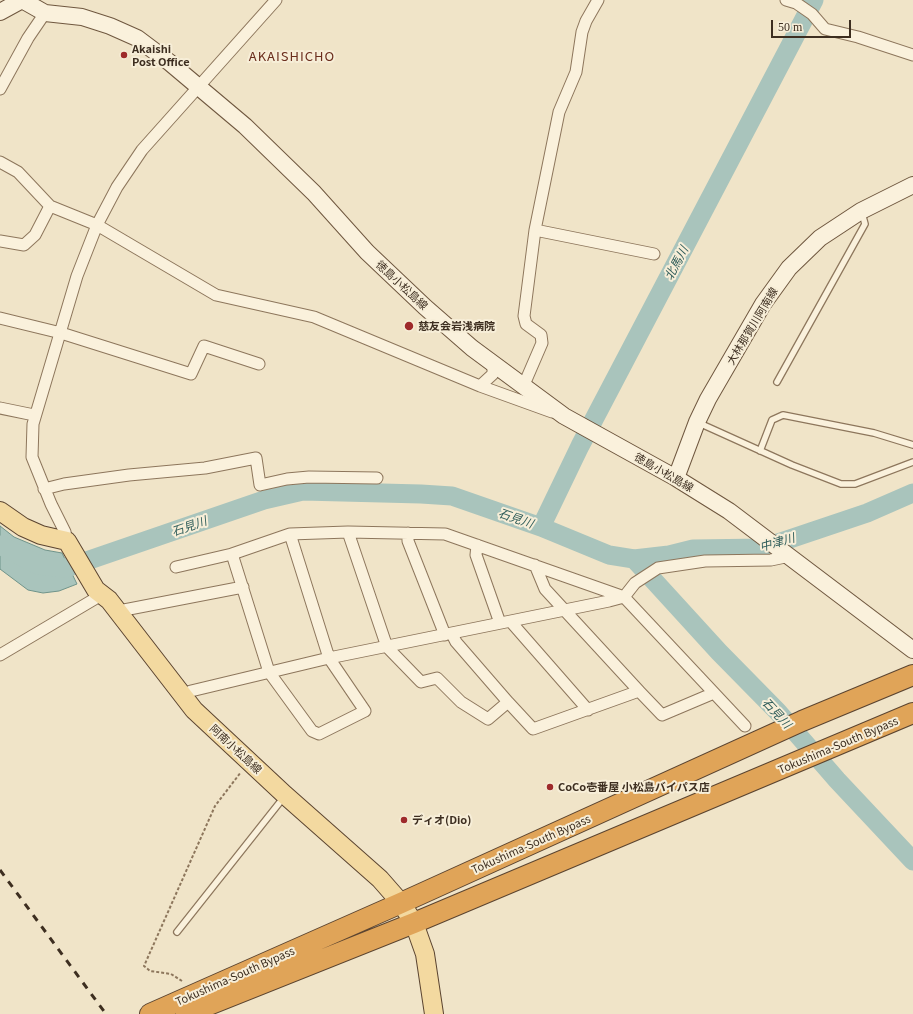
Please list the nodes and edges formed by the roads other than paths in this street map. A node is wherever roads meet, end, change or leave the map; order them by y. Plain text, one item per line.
1 (22, 0) edge
2 (276, 0) edge
3 (598, 0) edge
4 (786, 0) edge
5 (0, 12) edge
6 (45, 13) junction
7 (913, 55) edge
8 (200, 87) junction
9 (0, 89) edge
10 (0, 162) edge
11 (913, 185) edge
12 (50, 206) junction
13 (861, 211) junction
14 (96, 225) junction
15 (535, 230) junction
16 (0, 241) edge
17 (654, 254) dead end
18 (0, 318) edge
19 (62, 333) junction
20 (259, 364) dead end
21 (493, 364) junction
22 (777, 382) dead end
23 (480, 386) junction
24 (523, 387) junction
25 (0, 408) edge
26 (34, 415) junction
27 (564, 416) junction
28 (697, 422) junction
29 (913, 445) edge
30 (760, 451) junction
31 (913, 462) edge
32 (377, 478) dead end
33 (676, 478) junction
34 (44, 489) junction
35 (0, 511) edge
36 (348, 532) junction
37 (408, 533) junction
38 (290, 534) junction
39 (69, 543) junction
40 (477, 545) junction
41 (784, 552) junction
42 (232, 554) junction
43 (535, 565) junction
44 (176, 566) dead end
45 (243, 587) junction
46 (103, 594) junction
47 (624, 597) junction
48 (566, 610) junction
49 (119, 613) junction
50 (511, 622) junction
51 (500, 623) junction
52 (448, 635) junction
53 (387, 647) junction
54 (913, 650) edge
55 (0, 655) edge
56 (329, 658) junction
57 (269, 672) junction
58 (913, 675) edge
59 (639, 691) junction
60 (714, 693) junction
61 (183, 696) junction
62 (508, 702) junction
63 (588, 710) junction
64 (913, 713) edge
65 (745, 726) dead end
66 (285, 795) junction
67 (401, 903) junction
68 (414, 923) junction
69 (177, 932) dead end
70 (150, 1014) edge
71 (186, 1014) edge
72 (434, 1014) edge

1 - 5 main road, 徳島小松島線
1 - 6 main road, 徳島小松島線
2 - 8 street
3 - 15 street
4 - 7 street
6 - 8 main road, 徳島小松島線
6 - 9 street
8 - 14 street
8 - 21 main road, 徳島小松島線
10 - 12 street
11 - 13 main road, 大林那賀川阿南線
12 - 14 street
12 - 16 street
13 - 22 lane
13 - 28 main road, 大林那賀川阿南線
14 - 19 street
14 - 23 street
15 - 17 street
15 - 24 street
18 - 19 street
19 - 20 street
19 - 26 street
21 - 23 street
21 - 24 main road, 徳島小松島線
23 - 27 street
24 - 27 main road, 徳島小松島線
25 - 26 street
26 - 34 street
27 - 33 main road, 徳島小松島線
28 - 30 lane
28 - 33 main road, 大林那賀川阿南線
29 - 30 lane
30 - 31 lane
32 - 34 street
33 - 41 main road, 徳島小松島線
34 - 39 street
35 - 39 main road
36 - 37 street
36 - 38 street
36 - 53 street
37 - 40 street
37 - 52 street
38 - 42 street
38 - 56 street
39 - 46 main road, 阿南小松島線
40 - 43 street
40 - 51 street
41 - 47 street
41 - 54 main road, 徳島小松島線
42 - 44 street
42 - 45 street
43 - 47 street
43 - 48 street
45 - 49 street
45 - 57 street
46 - 49 main road, 阿南小松島線
46 - 55 street
47 - 48 street
47 - 60 street
48 - 50 street
48 - 59 street
49 - 61 main road, 阿南小松島線
50 - 51 street
50 - 63 street
51 - 52 street
52 - 53 street
52 - 62 street
53 - 56 street
53 - 62 street
56 - 57 street
56 - 57 street
57 - 61 street
58 - 67 highway, Tokushima-South Bypass
59 - 60 street
59 - 63 street
60 - 65 street
61 - 66 main road, 阿南小松島線
62 - 63 street
64 - 68 highway, Tokushima-South Bypass
66 - 67 main road, 阿南小松島線
66 - 69 lane
67 - 68 main road, 阿南小松島線
67 - 70 highway, Tokushima-South Bypass
68 - 71 highway, Tokushima-South Bypass
68 - 72 main road, 阿南小松島線

